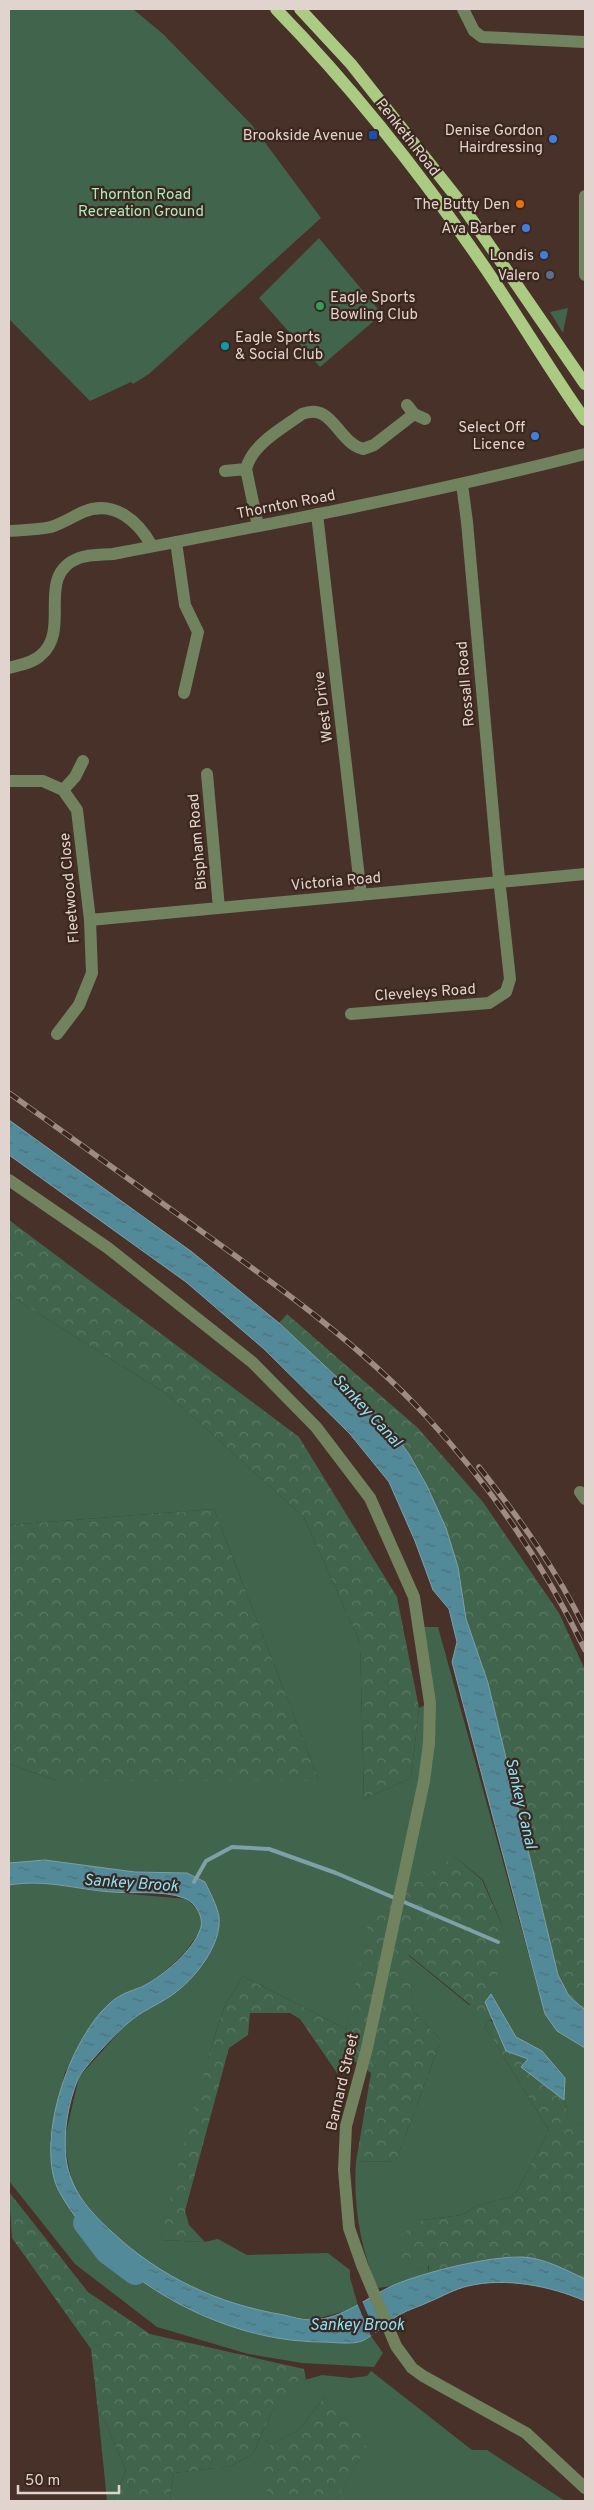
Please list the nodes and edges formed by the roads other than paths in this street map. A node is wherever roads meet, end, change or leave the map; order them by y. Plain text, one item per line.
1 (276, 9) edge
2 (300, 9) edge
3 (464, 9) edge
4 (585, 42) edge
5 (352, 64) junction
6 (338, 76) junction
7 (585, 196) edge
8 (498, 258) junction
9 (485, 268) junction
10 (585, 275) edge
11 (585, 384) edge
12 (415, 412) dead end
13 (585, 420) edge
14 (585, 454) edge
15 (246, 469) junction
16 (225, 472) dead end
17 (462, 484) junction
18 (317, 514) junction
19 (258, 526) junction
20 (9, 531) edge
21 (176, 542) junction
22 (152, 546) junction
23 (9, 668) edge
24 (184, 693) dead end
25 (83, 761) dead end
26 (208, 774) dead end
27 (9, 781) edge
28 (63, 790) junction
29 (585, 874) edge
30 (500, 882) junction
31 (361, 895) junction
32 (219, 908) junction
33 (90, 920) junction
34 (351, 1014) dead end
35 (57, 1034) dead end
36 (9, 1180) edge
37 (585, 2488) edge

1 - 6 main road, Penketh Road
2 - 5 main road, Penketh Road
3 - 4 street
5 - 6 main road
5 - 8 main road, Penketh Road
6 - 9 main road, Penketh Road
7 - 10 street
8 - 9 main road
8 - 11 main road, Penketh Road
9 - 13 main road, Penketh Road
12 - 15 street
14 - 17 street, Thornton Road
15 - 16 street
15 - 19 street
17 - 18 street, Thornton Road
17 - 30 street, Rossall Road
18 - 19 street, Thornton Road
18 - 31 street, West Drive
19 - 21 street, Thornton Road
20 - 22 street
21 - 22 street, Thornton Road
21 - 24 street
22 - 23 street, Thornton Road
25 - 28 street
26 - 32 street, Bispham Road
27 - 28 street
28 - 33 street, Fleetwood Close
29 - 30 street, Victoria Road
30 - 31 street, Victoria Road
30 - 34 street, Cleveleys Road
31 - 32 street, Victoria Road
32 - 33 street, Victoria Road
33 - 35 street, Fleetwood Close
36 - 37 street, Barnard Street

